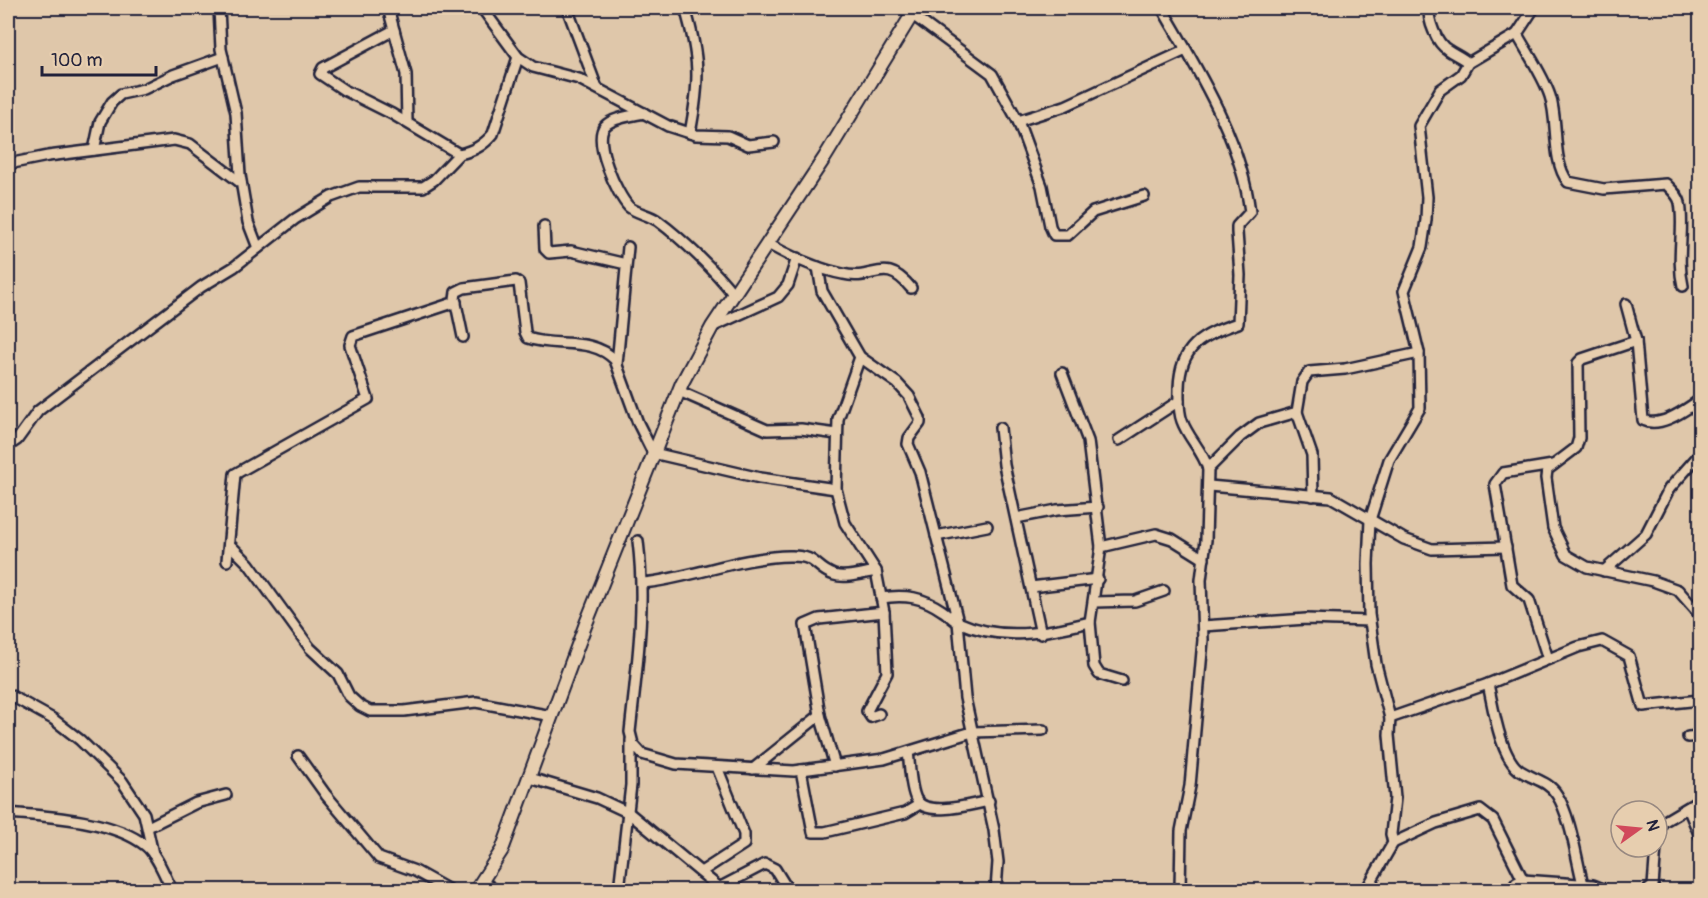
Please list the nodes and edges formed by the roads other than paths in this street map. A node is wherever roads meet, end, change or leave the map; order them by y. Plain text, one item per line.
1 (219, 8) edge
2 (388, 8) edge
3 (482, 8) edge
4 (567, 8) edge
5 (685, 8) edge
6 (1162, 8) edge
7 (1430, 8) edge
8 (1534, 8) edge
9 (910, 10) edge
10 (394, 30) junction
11 (1517, 34) junction
12 (1186, 50) junction
13 (223, 57) junction
14 (518, 57) junction
15 (1468, 63) junction
16 (597, 88) junction
17 (644, 113) junction
18 (1018, 121) junction
19 (407, 122) junction
20 (690, 134) junction
21 (774, 142) dead end
22 (94, 150) junction
23 (459, 154) junction
24 (8, 164) edge
25 (241, 183) junction
26 (1144, 196) dead end
27 (544, 226) dead end
28 (768, 244) junction
29 (628, 247) dead end
30 (258, 248) junction
31 (798, 258) junction
32 (626, 264) junction
33 (818, 267) junction
34 (1683, 286) dead end
35 (911, 288) dead end
36 (734, 295) junction
37 (456, 302) junction
38 (1626, 304) dead end
39 (712, 327) junction
40 (463, 337) dead end
41 (1636, 341) junction
42 (1419, 353) junction
43 (860, 357) junction
44 (617, 364) junction
45 (1062, 373) dead end
46 (679, 391) junction
47 (1701, 400) edge
48 (1179, 401) junction
49 (1297, 412) junction
50 (1000, 428) dead end
51 (837, 434) junction
52 (1119, 440) dead end
53 (8, 446) edge
54 (653, 453) junction
55 (1701, 454) edge
56 (1553, 465) junction
57 (1208, 470) junction
58 (1209, 486) junction
59 (836, 489) junction
60 (1313, 496) junction
61 (1098, 507) junction
62 (1016, 518) junction
63 (1370, 520) junction
64 (987, 526) dead end
65 (936, 536) junction
66 (638, 541) dead end
67 (229, 544) junction
68 (1101, 547) junction
69 (1506, 547) junction
70 (1203, 559) junction
71 (227, 561) dead end
72 (876, 571) junction
73 (1604, 571) junction
74 (1098, 579) junction
75 (644, 583) junction
76 (1031, 587) junction
77 (1164, 591) dead end
78 (882, 598) junction
79 (1094, 602) junction
80 (884, 612) junction
81 (1701, 615) edge
82 (1370, 621) junction
83 (958, 622) junction
84 (1090, 622) junction
85 (1203, 626) junction
86 (1041, 634) junction
87 (1548, 659) junction
88 (1122, 681) dead end
89 (1488, 684) junction
90 (8, 694) edge
91 (1701, 700) edge
92 (879, 714) dead end
93 (820, 715) junction
94 (552, 716) junction
95 (1390, 718) junction
96 (1043, 730) dead end
97 (972, 732) junction
98 (1701, 736) edge
99 (1688, 737) dead end
100 (631, 738) junction
101 (908, 752) junction
102 (298, 756) dead end
103 (835, 766) junction
104 (717, 767) junction
105 (753, 769) junction
106 (801, 771) junction
107 (530, 777) junction
108 (226, 795) dead end
109 (1701, 800) edge
110 (988, 801) junction
111 (920, 804) junction
112 (1688, 808) junction
113 (8, 813) edge
114 (629, 813) junction
115 (1669, 819) edge
116 (148, 828) junction
117 (1701, 836) edge
118 (1394, 843) junction
119 (153, 854) junction
120 (1655, 859) edge
121 (701, 872) junction
122 (1522, 880) junction
123 (1583, 884) junction
124 (479, 886) edge
125 (720, 889) edge
126 (172, 891) edge
127 (449, 891) edge
128 (495, 891) edge
129 (619, 891) edge
130 (788, 891) edge
131 (996, 891) edge
132 (1180, 891) edge
133 (1366, 891) edge
134 (1514, 891) edge
135 (1606, 891) edge
136 (1648, 891) edge

1 - 13 street
2 - 10 street
3 - 14 street
4 - 16 street
5 - 20 street
6 - 12 street
7 - 15 street
8 - 11 street
9 - 18 street
9 - 28 main road
10 - 19 street
10 - 19 street
11 - 15 street
11 - 34 street
12 - 18 street
12 - 48 street
13 - 22 street
13 - 25 street
14 - 16 street
14 - 23 street
15 - 42 street
16 - 17 street
17 - 20 street
17 - 36 street
18 - 26 street
19 - 23 street
20 - 21 street
22 - 24 street
22 - 25 street
23 - 30 street
25 - 30 street
27 - 32 street
28 - 31 street
28 - 36 main road
29 - 32 street
30 - 53 street
31 - 33 street
31 - 39 street
32 - 44 street
33 - 35 street
33 - 43 street
36 - 39 main road
37 - 40 street
37 - 44 street
37 - 67 street
38 - 41 street
39 - 46 main road
41 - 47 street
41 - 56 street
42 - 49 street
42 - 63 street
43 - 51 street
43 - 65 street
44 - 54 street
45 - 61 street
46 - 51 street
46 - 54 main road
48 - 52 street
48 - 57 street
49 - 57 street
49 - 60 street
50 - 62 street
51 - 59 street
54 - 59 street
54 - 94 main road
55 - 73 street
56 - 69 street
56 - 73 street
57 - 58 street
58 - 60 street
58 - 70 street
59 - 72 street
60 - 63 street
61 - 62 street
61 - 68 street
62 - 76 street
63 - 69 street
63 - 82 street
64 - 65 street
65 - 83 street
66 - 75 street
67 - 71 street
67 - 94 street
68 - 70 street
68 - 74 street
69 - 87 street
70 - 85 street
72 - 75 street
72 - 78 street
73 - 81 street
74 - 76 street
74 - 79 street
75 - 100 street
76 - 86 street
77 - 79 street
78 - 80 street
78 - 83 street
79 - 84 street
80 - 92 street
80 - 93 street
82 - 85 street
82 - 95 street
83 - 86 street
83 - 97 street
84 - 86 street
84 - 88 street
85 - 132 street
87 - 89 street
87 - 91 street
89 - 95 street
89 - 123 street
90 - 116 street
93 - 103 street
93 - 105 street
94 - 107 main road
95 - 118 street
96 - 97 street
97 - 101 street
97 - 110 street
98 - 99 street
100 - 104 street
100 - 114 street
101 - 103 street
101 - 111 street
102 - 127 street
103 - 106 street
104 - 105 street
104 - 121 street
105 - 106 street
106 - 111 street
107 - 114 street
107 - 124 main road
108 - 116 street
109 - 112 street
110 - 111 street
110 - 131 street
112 - 115 street
112 - 117 street
113 - 119 street
114 - 121 street
114 - 129 street
116 - 119 street
118 - 122 street
118 - 133 street
119 - 126 street
120 - 136 street
121 - 125 street
122 - 123 street
122 - 134 street
123 - 135 street
124 - 128 street
125 - 130 street

